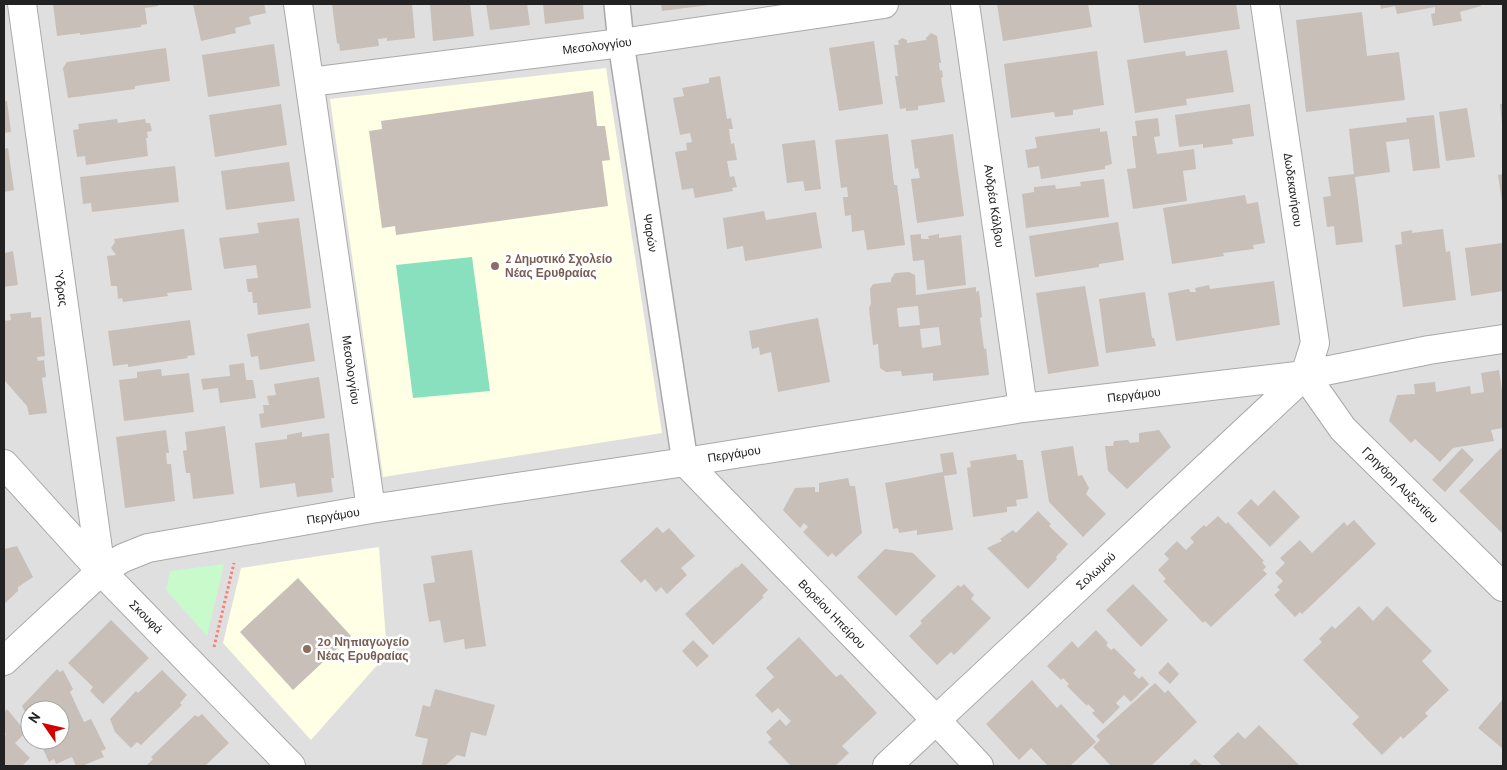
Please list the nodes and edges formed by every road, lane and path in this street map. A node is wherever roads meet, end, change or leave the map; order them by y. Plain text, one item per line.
1 (22, 4) edge
2 (298, 4) edge
3 (617, 4) edge
4 (884, 4) edge
5 (965, 4) edge
6 (1265, 4) edge
7 (621, 43) junction
8 (310, 82) junction
9 (1503, 339) edge
10 (1305, 375) junction
11 (1023, 408) junction
12 (685, 462) junction
13 (4, 464) edge
14 (371, 510) junction
15 (241, 531) junction
16 (101, 571) junction
17 (1503, 588) edge
18 (4, 661) edge
19 (207, 679) junction
20 (936, 720) junction
21 (291, 766) edge
22 (887, 766) edge
23 (979, 766) edge

1 - 16 street, Ύδρας
2 - 8 street, Μεσολογγίου
3 - 7 street, Ψαρών
4 - 7 street, Μεσολογγίου
5 - 11 street, Ανδρέα Κάλβου
6 - 10 street, Δωδεκανήσου
7 - 8 street, Μεσολογγίου
7 - 12 street, Ψαρών
8 - 14 street, Μεσολογγίου
9 - 10 street, Περγάμου
10 - 11 street, Περγάμου
10 - 17 street, Γρηγόρη Αυξεντίου
10 - 20 street, Σολωμού
11 - 12 street, Περγάμου
12 - 14 street, Περγάμου
12 - 20 street, Βορείου Ηπείρου
13 - 16 street, Σκουφά
14 - 15 street, Περγάμου
15 - 16 street, Περγάμου
15 - 19 path
16 - 18 street, Περγάμου
16 - 19 street, Σκουφά
19 - 21 street, Σκουφά
20 - 22 street, Σολωμού
20 - 23 street, Βορείου Ηπείρου

